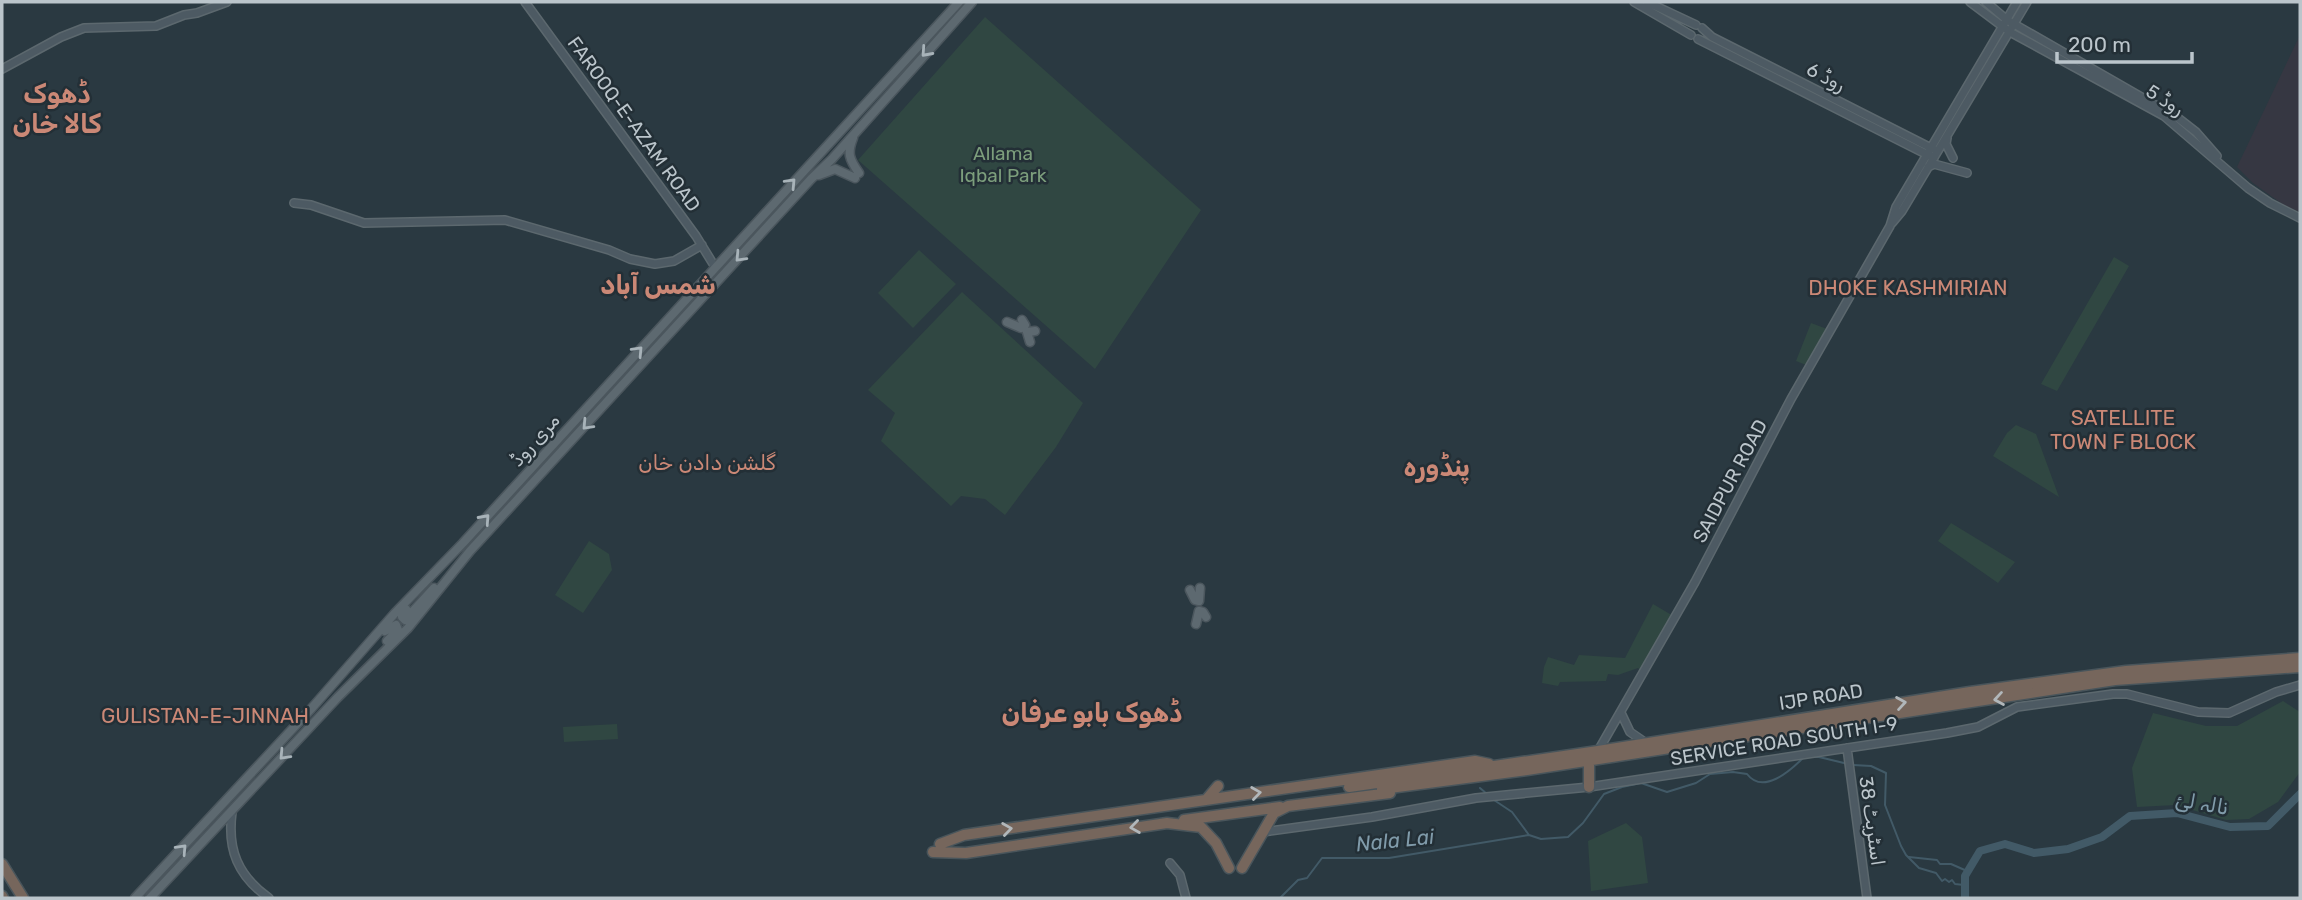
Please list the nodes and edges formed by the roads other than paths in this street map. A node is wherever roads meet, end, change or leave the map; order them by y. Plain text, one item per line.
1 (227, 2) edge
2 (525, 2) edge
3 (959, 2) edge
4 (971, 2) edge
5 (1634, 2) edge
6 (1647, 2) edge
7 (1970, 2) edge
8 (1986, 2) edge
9 (2017, 2) edge
10 (2027, 2) edge
11 (2008, 23) junction
12 (1699, 27) junction
13 (2010, 32) junction
14 (1695, 37) junction
15 (2, 69) edge
16 (855, 132) junction
17 (1947, 134) junction
18 (1912, 139) junction
19 (1936, 139) junction
20 (1914, 148) junction
21 (1932, 153) junction
22 (1953, 158) dead end
23 (1928, 167) junction
24 (1918, 169) junction
25 (2228, 170) junction
26 (1967, 173) dead end
27 (811, 179) junction
28 (294, 203) dead end
29 (2300, 218) edge
30 (1890, 226) junction
31 (702, 245) junction
32 (715, 267) junction
33 (1023, 320) dead end
34 (1007, 322) dead end
35 (1035, 331) dead end
36 (1030, 342) dead end
37 (463, 543) junction
38 (470, 551) junction
39 (1200, 588) dead end
40 (1190, 590) dead end
41 (1206, 617) dead end
42 (1196, 624) dead end
43 (2300, 658) edge
44 (2300, 667) edge
45 (2208, 669) junction
46 (2300, 685) edge
47 (338, 697) junction
48 (311, 709) junction
49 (1620, 713) junction
50 (1646, 744) junction
51 (1847, 748) junction
52 (1598, 751) junction
53 (1588, 761) junction
54 (1493, 771) junction
55 (1218, 786) dead end
56 (1589, 787) junction
57 (1349, 790) dead end
58 (1206, 800) junction
59 (1287, 806) junction
60 (232, 812) junction
61 (1167, 823) junction
62 (1262, 832) junction
63 (1170, 863) dead end
64 (2, 864) edge
65 (1229, 868) dead end
66 (1242, 868) dead end
67 (23, 898) edge
68 (135, 898) edge
69 (150, 898) edge
70 (269, 898) edge
71 (1186, 898) edge
72 (1867, 898) edge

1 - 15 main road
2 - 31 main road, FAROOQ-E-AZAM ROAD
32 -> 3 main road, مری روڈ
4 -> 16 main road, مری روڈ
5 - 14 main road, روڈ 6
6 - 12 main road, روڈ 6
7 - 11 main road, روڈ 5
8 - 11 main road, روڈ 5
9 - 11 main road, SAIDPUR ROAD
10 - 11 main road, SAIDPUR ROAD
11 - 13 main road, روڈ 5
11 - 19 main road, SAIDPUR ROAD
11 - 25 main road, روڈ 5
12 - 14 main road
12 - 14 main road
12 - 18 main road, روڈ 6
13 - 17 main road, SAIDPUR ROAD
13 - 25 main road, روڈ 5
14 - 20 main road, روڈ 6
16 - 27 main road, مری روڈ
16 - 27 main road
17 - 21 main road, SAIDPUR ROAD
17 - 22 main road
18 - 19 main road
18 - 21 main road, روڈ 6
19 - 21 main road, SAIDPUR ROAD
20 - 21 main road, روڈ 6
20 - 24 main road
21 - 23 main road, SAIDPUR ROAD
21 - 24 main road, SAIDPUR ROAD
23 - 26 main road
23 - 30 main road, SAIDPUR ROAD
24 - 30 main road, SAIDPUR ROAD
25 - 29 main road, روڈ 5
27 -> 38 main road, مری روڈ
28 - 31 main road
30 - 49 main road, SAIDPUR ROAD
31 - 32 main road, FAROOQ-E-AZAM ROAD
37 -> 32 main road, مری روڈ
33 - 34 main road
35 - 36 main road
37 - 38 main road
37 - 48 main road, مری روڈ
38 - 47 main road, مری روڈ
39 - 40 main road
41 - 42 main road
43 - 45 highway, IJP ROAD
44 - 45 highway, IJP ROAD
50 -> 45 highway, IJP ROAD
45 -> 53 highway, IJP ROAD
46 - 51 main road, SERVICE ROAD SOUTH I-9
47 - 48 main road
47 -> 60 main road, مری روڈ
68 -> 48 main road, مری روڈ
49 - 50 main road
49 - 52 main road, SAIDPUR ROAD
50 - 52 highway, IJP ROAD
51 - 56 main road, SERVICE ROAD SOUTH I-9
51 - 72 main road, اسٹریٹ 38
52 - 54 highway, IJP ROAD
53 - 54 highway, IJP ROAD
53 - 56 highway
54 - 57 highway, IJP ROAD
58 -> 54 highway
54 - 59 highway
55 - 58 highway
56 - 62 main road, SERVICE ROAD SOUTH I-9
61 -> 58 highway
59 - 61 highway
59 - 62 highway
60 - 69 main road, مری روڈ
60 - 70 main road
61 - 65 highway
62 - 66 highway
63 - 71 main road
64 - 67 highway

